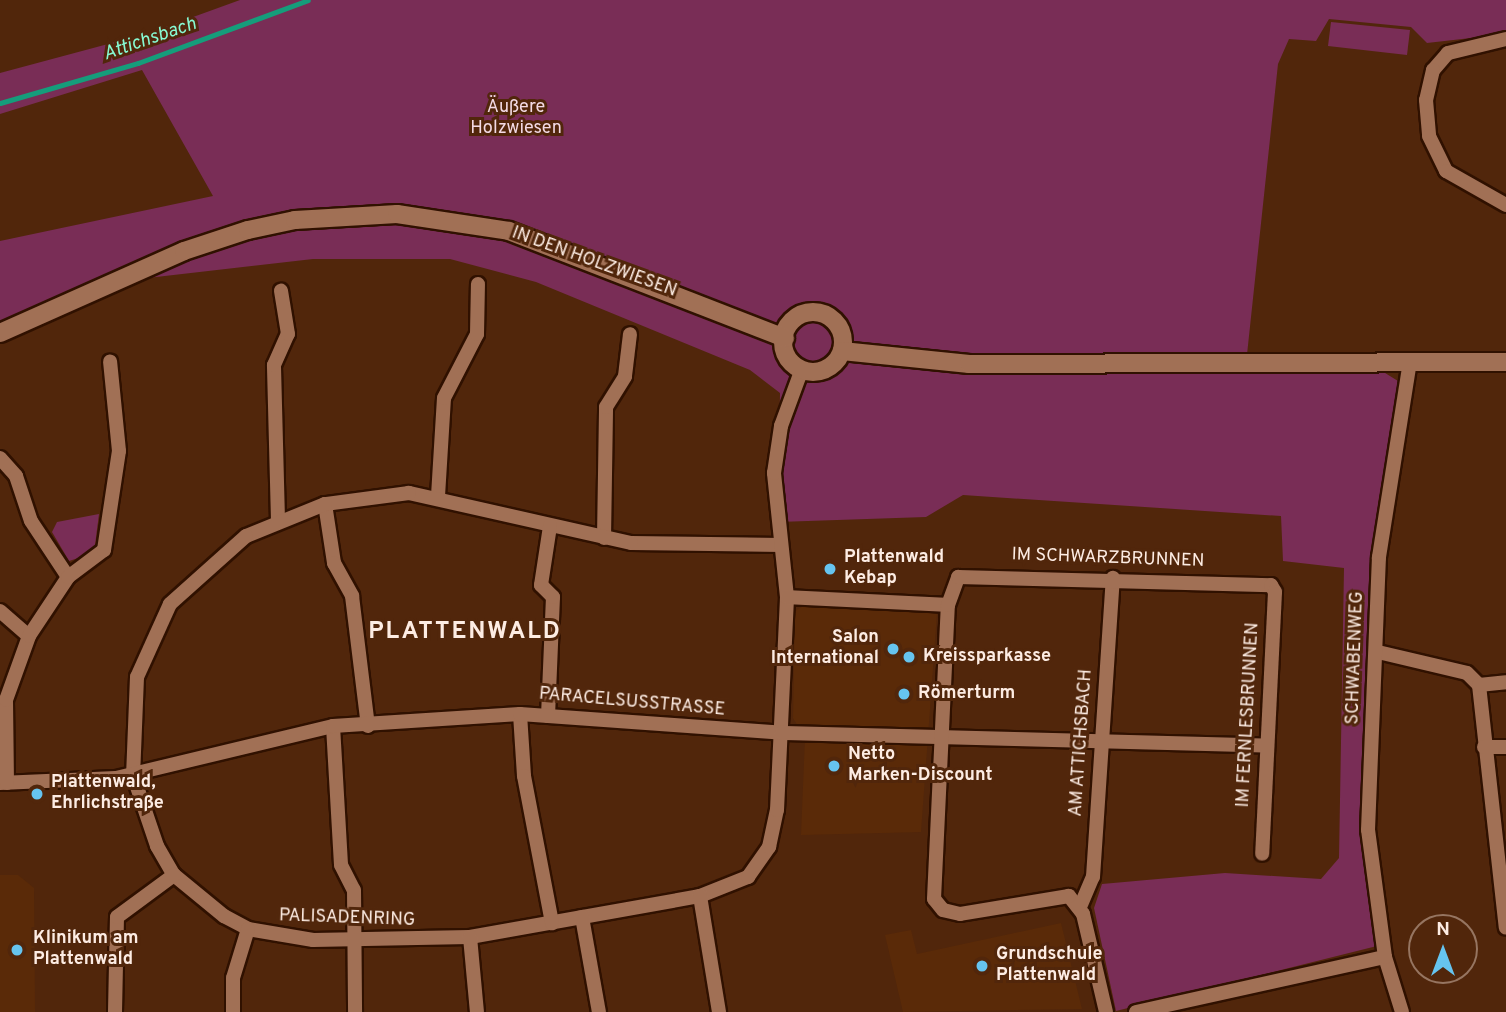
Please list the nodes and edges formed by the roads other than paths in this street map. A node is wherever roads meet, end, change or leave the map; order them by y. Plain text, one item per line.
1 (1506, 39) edge
2 (1506, 205) edge
3 (478, 284) dead end
4 (281, 291) dead end
5 (0, 333) edge
6 (629, 334) dead end
7 (785, 338) junction
8 (842, 351) junction
9 (110, 361) dead end
10 (1410, 361) junction
11 (1506, 362) edge
12 (802, 369) junction
13 (0, 458) edge
14 (438, 496) junction
15 (325, 504) junction
16 (278, 520) junction
17 (550, 526) junction
18 (604, 538) junction
19 (781, 545) junction
20 (68, 577) junction
21 (1113, 578) junction
22 (1267, 583) joint
23 (787, 597) junction
24 (948, 605) junction
25 (0, 611) edge
26 (29, 636) junction
27 (1378, 652) junction
28 (1506, 682) edge
29 (1479, 685) junction
30 (3, 699) edge
31 (520, 714) junction
32 (548, 716) junction
33 (333, 726) junction
34 (368, 726) junction
35 (782, 733) junction
36 (1101, 737) junction
37 (942, 739) junction
38 (1266, 746) junction
39 (1484, 747) junction
40 (1506, 747) edge
41 (134, 775) junction
42 (4, 783) edge
43 (1262, 854) dead end
44 (174, 875) junction
45 (700, 896) junction
46 (1080, 907) junction
47 (582, 917) junction
48 (552, 923) junction
49 (1506, 928) edge
50 (248, 929) junction
51 (470, 937) junction
52 (355, 942) junction
53 (1385, 957) junction
54 (115, 1012) edge
55 (233, 1012) edge
56 (355, 1012) edge
57 (477, 1012) edge
58 (599, 1012) edge
59 (719, 1012) edge
60 (1106, 1012) edge
61 (1136, 1012) edge
62 (1402, 1012) edge

1 - 2 street
3 - 14 street
4 - 16 street
5 - 7 street, IN DEN HOLZWIESEN
6 - 18 street
7 - 8 street
7 - 12 street
8 - 10 street
8 - 12 street
9 - 20 street
10 - 11 street
10 - 27 street, SCHWABENWEG
12 - 19 street, PALISADENRING
13 - 20 street
14 - 15 street, PALISADENRING
14 - 17 street, PALISADENRING
15 - 16 street, PALISADENRING
15 - 34 street
16 - 41 street, PALISADENRING
17 - 18 street, PALISADENRING
17 - 32 street
18 - 19 street, PALISADENRING
19 - 23 street, PALISADENRING
20 - 26 street
21 - 22 street, IM SCHWARZBRUNNEN
21 - 24 street, IM SCHWARZBRUNNEN
21 - 36 street, AM ATTICHSBACH
22 - 38 street, IM FERNLESBRUNNEN
23 - 24 street
23 - 35 street, PALISADENRING
24 - 37 street
25 - 26 street
26 - 30 street
27 - 29 street
27 - 53 street, SCHWABENWEG
28 - 29 street
29 - 39 street
30 - 42 street
31 - 32 street, PARACELSUSSTRASSE
31 - 34 street, PARACELSUSSTRASSE
31 - 48 street
32 - 35 street, PARACELSUSSTRASSE
33 - 34 street, PARACELSUSSTRASSE
33 - 41 street, PARACELSUSSTRASSE
33 - 52 street
35 - 37 street, PARACELSUSSTRASSE
35 - 45 street, PALISADENRING
36 - 37 street, PARACELSUSSTRASSE
36 - 38 street, PARACELSUSSTRASSE
36 - 46 street, AM ATTICHSBACH
37 - 46 street
38 - 43 street, IM FERNLESBRUNNEN
39 - 40 street
39 - 49 street
41 - 42 street, PARACELSUSSTRASSE
41 - 44 street, PALISADENRING
44 - 50 street, PALISADENRING
44 - 54 street
45 - 47 street, PALISADENRING
45 - 59 street
46 - 60 street
47 - 48 street, PALISADENRING
47 - 58 street
48 - 51 street, PALISADENRING
50 - 52 street, PALISADENRING
50 - 55 street
51 - 52 street, PALISADENRING
51 - 57 street
52 - 56 street
53 - 61 street
53 - 62 street, SCHWABENWEG

